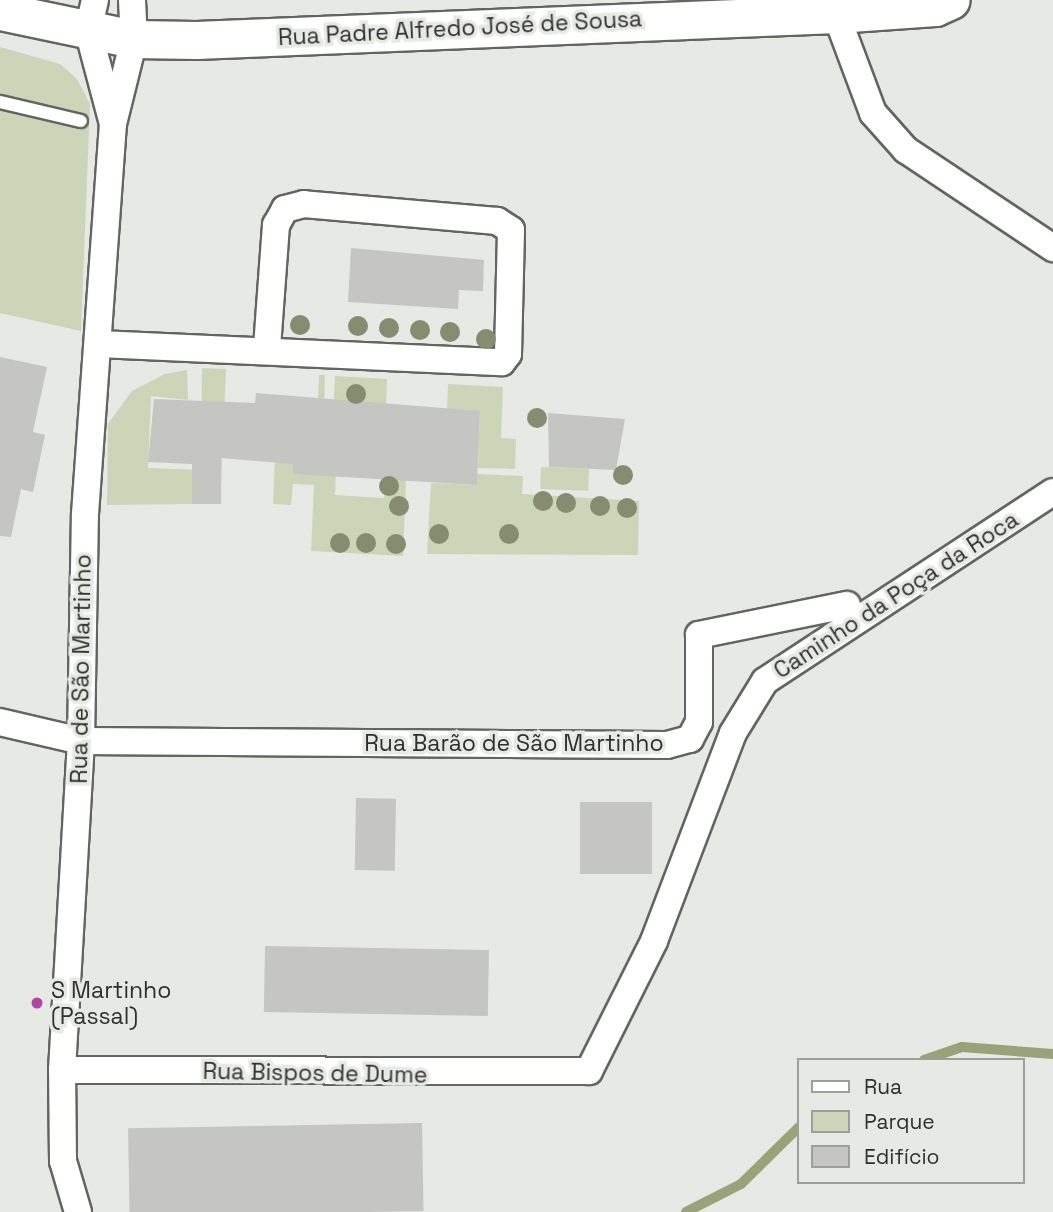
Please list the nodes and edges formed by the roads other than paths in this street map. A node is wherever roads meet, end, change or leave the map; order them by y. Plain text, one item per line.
1 (132, 0) edge
2 (951, 0) edge
3 (772, 7) edge
4 (0, 11) edge
5 (836, 14) junction
6 (92, 15) edge
7 (134, 39) junction
8 (0, 102) edge
9 (81, 121) dead end
10 (113, 124) junction
11 (1053, 248) edge
12 (99, 344) junction
13 (267, 348) junction
14 (1053, 492) edge
15 (847, 605) dead end
16 (0, 722) edge
17 (81, 741) junction
18 (61, 1070) junction
19 (568, 1075) joint
20 (78, 1212) edge

1 - 7 street, Rua de São Martinho
2 - 5 street, Rua Padre Alfredo José de Sousa
3 - 5 street, Rua Padre Alfredo José de Sousa
3 - 7 street, Rua Padre Alfredo José de Sousa
4 - 6 street, Rua Padre Alfredo José de Sousa
5 - 11 street
6 - 7 street, Rua Padre Alfredo José de Sousa
6 - 10 street, Rua de São Martinho
7 - 10 street, Rua de São Martinho
8 - 9 lane
10 - 12 street, Rua de São Martinho
12 - 13 street
12 - 17 street, Rua de São Martinho
13 - 13 street
14 - 19 street, Caminho da Poça da Roca
15 - 17 street, Rua Barão de São Martinho
16 - 17 street
17 - 18 street, Rua de São Martinho
18 - 19 street, Rua Bispos de Dume
18 - 20 street, Rua de São Martinho

